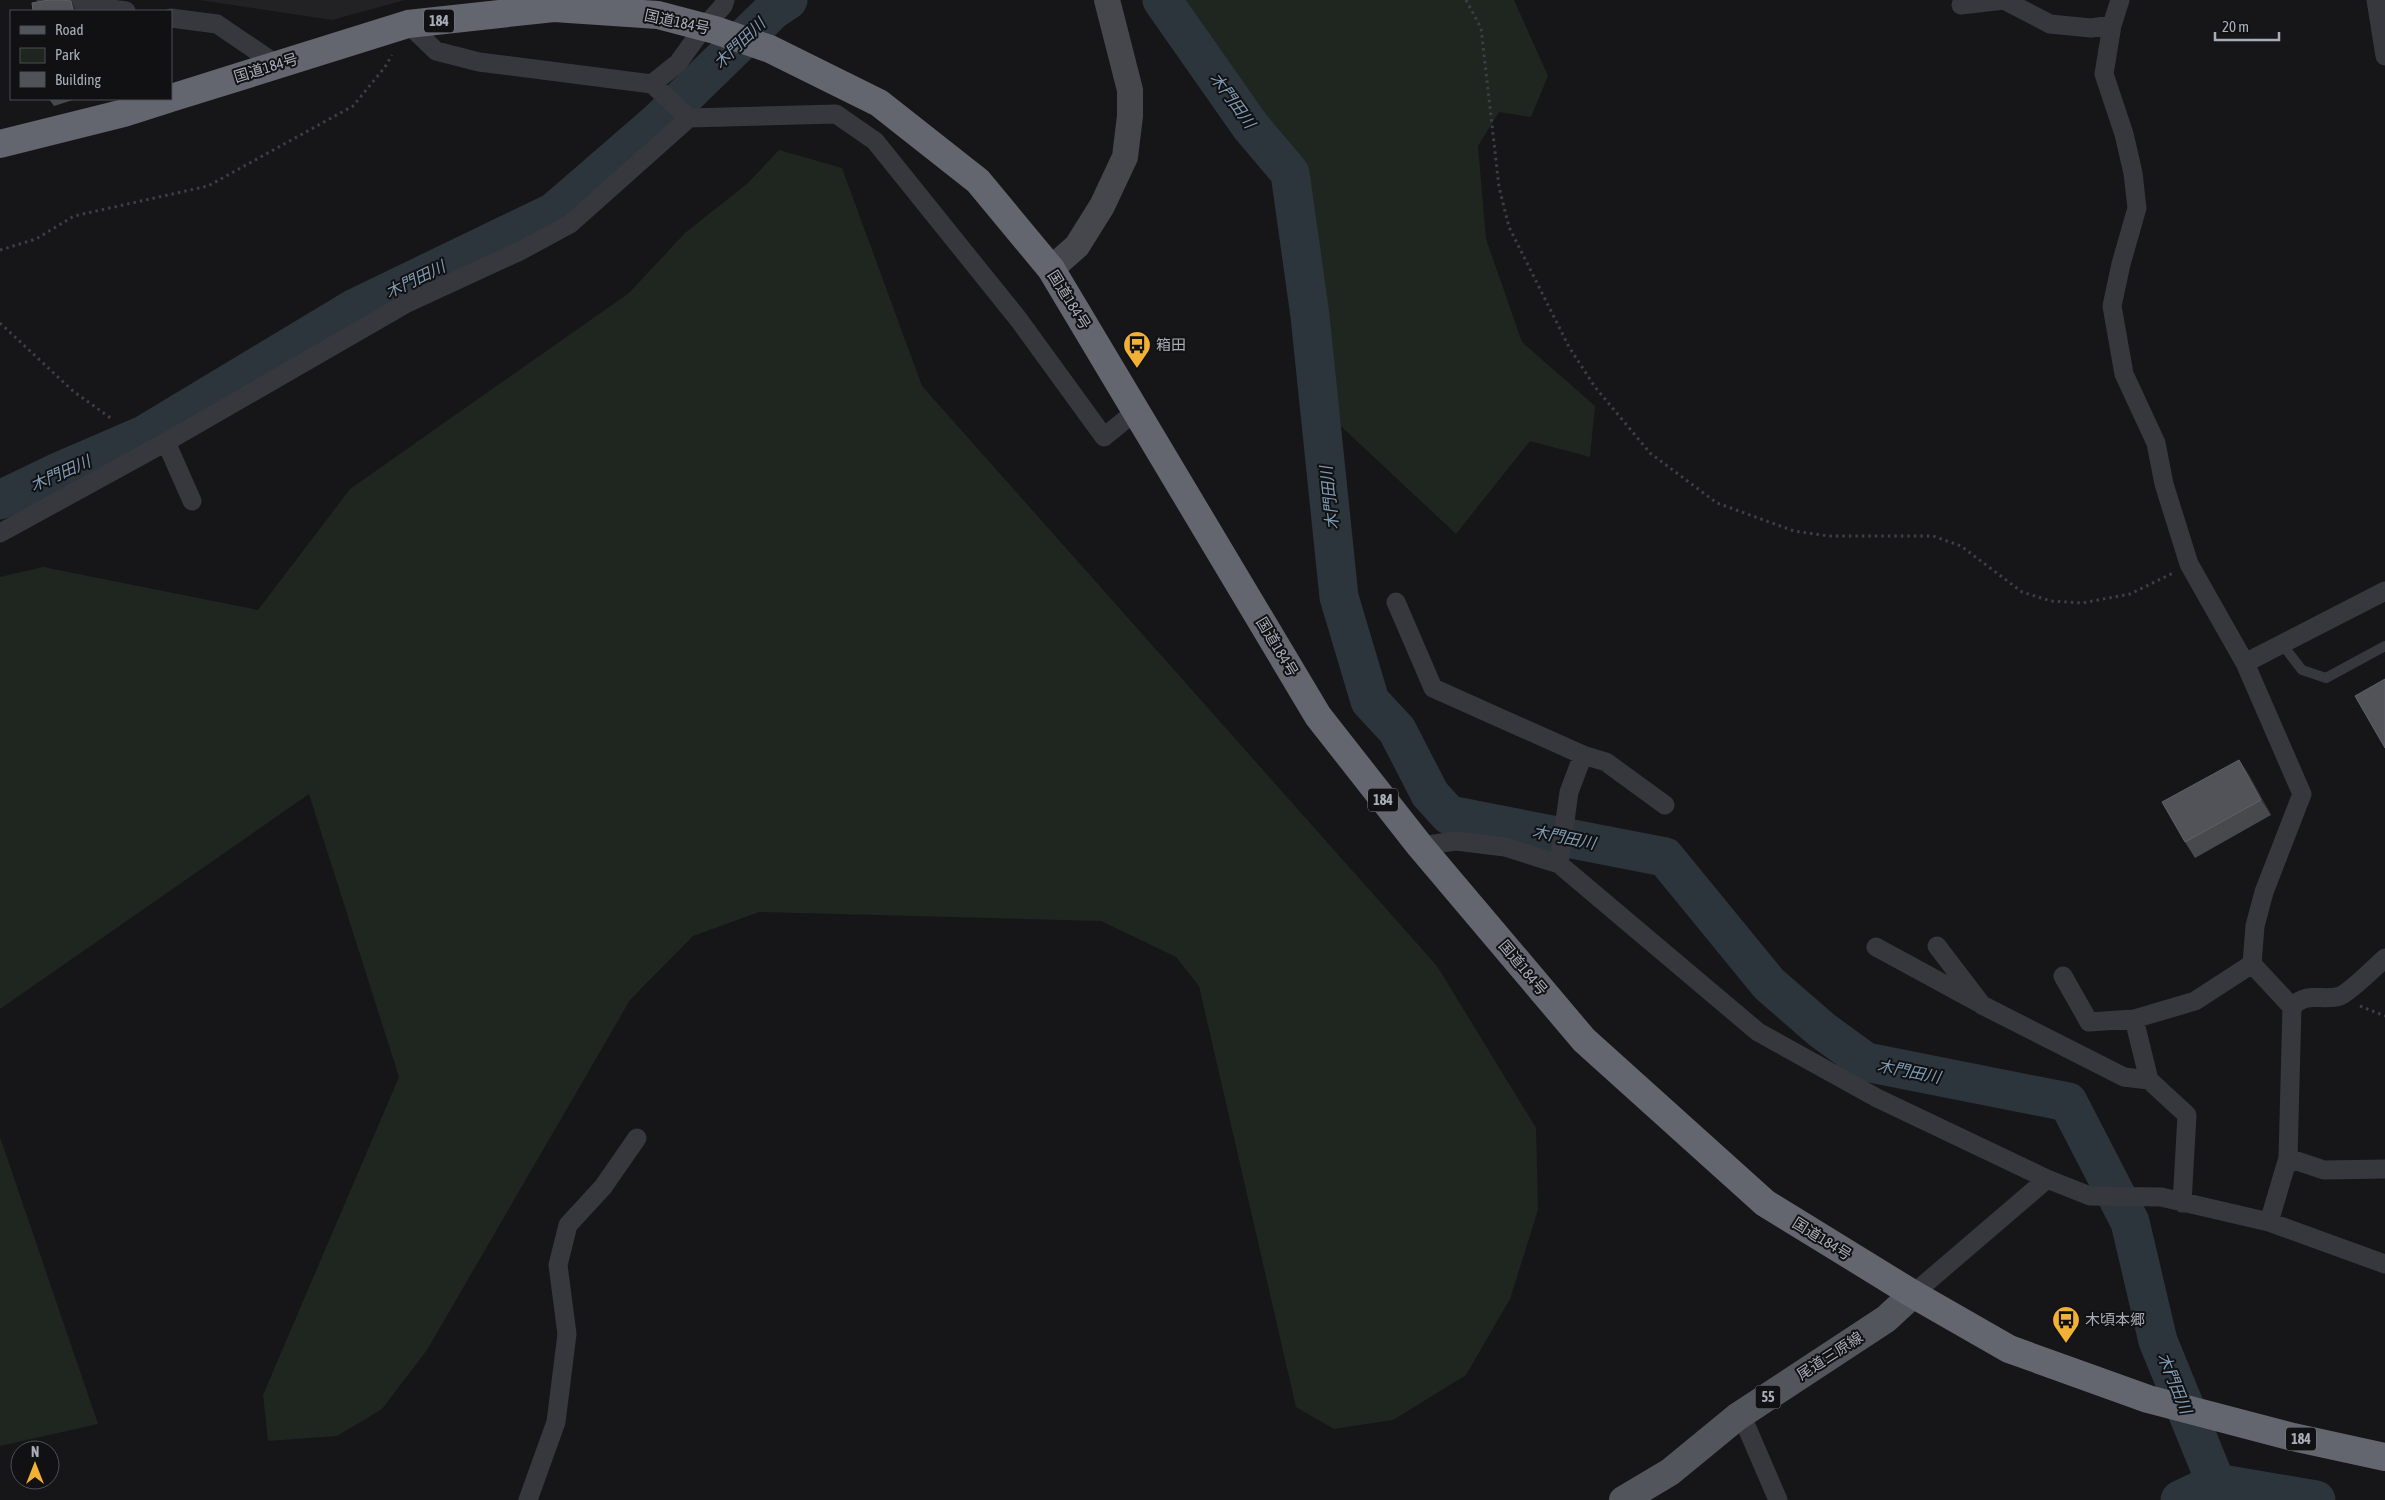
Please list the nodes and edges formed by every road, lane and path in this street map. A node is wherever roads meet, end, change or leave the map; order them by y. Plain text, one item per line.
1 (46, 0) edge
2 (725, 0) edge
3 (1107, 0) edge
4 (1466, 0) edge
5 (2004, 0) edge
6 (2120, 0) edge
7 (2376, 0) edge
8 (1961, 5) dead end
9 (119, 10) edge
10 (172, 18) edge
11 (408, 24) junction
12 (2112, 25) junction
13 (710, 28) junction
14 (2385, 56) edge
15 (276, 64) junction
16 (652, 84) junction
17 (172, 98) edge
18 (165, 100) edge
19 (689, 118) junction
20 (0, 144) edge
21 (0, 250) edge
22 (1051, 269) junction
23 (0, 323) edge
24 (1136, 411) junction
25 (112, 419) dead end
26 (166, 442) junction
27 (192, 501) dead end
28 (0, 533) edge
29 (2189, 564) junction
30 (2385, 590) edge
31 (1396, 602) dead end
32 (2282, 644) junction
33 (2385, 646) edge
34 (2245, 663) junction
35 (1583, 755) junction
36 (1665, 805) dead end
37 (1420, 846) junction
38 (1559, 864) junction
39 (1937, 946) dead end
40 (1876, 947) dead end
41 (2385, 958) edge
42 (2252, 964) junction
43 (2063, 976) dead end
44 (1982, 1005) junction
45 (2292, 1007) junction
46 (2134, 1019) junction
47 (2149, 1080) junction
48 (637, 1138) dead end
49 (2288, 1158) junction
50 (2385, 1169) edge
51 (2047, 1179) junction
52 (2182, 1203) junction
53 (2269, 1222) junction
54 (2385, 1264) edge
55 (1913, 1294) junction
56 (1737, 1417) junction
57 (2385, 1457) edge
58 (528, 1500) edge
59 (1623, 1500) edge
60 (1778, 1500) edge

1 - 9 street
2 - 13 street
3 - 22 street
4 - 29 path
5 - 8 street
5 - 12 street
6 - 12 street
7 - 14 street
10 - 15 street
11 - 13 highway, 国道184号 / 184
11 - 15 highway, 国道184号 / 184
11 - 16 street
11 - 21 path
12 - 29 street
13 - 16 street
13 - 22 highway, 国道184号 / 184
15 - 17 highway, 国道184号 / 184
16 - 19 street
18 - 20 highway
19 - 24 street
19 - 26 street
22 - 24 highway, 国道184号 / 184
23 - 25 path
24 - 37 highway, 国道184号 / 184
26 - 27 street
26 - 28 street
29 - 34 street
30 - 32 street
31 - 35 street
32 - 33 lane
32 - 34 street
34 - 42 street
35 - 36 street
35 - 38 street
37 - 38 street
37 - 55 highway, 国道184号 / 184
38 - 51 street
39 - 44 street
40 - 44 street
41 - 45 street
42 - 45 street
42 - 46 street
43 - 46 street
44 - 47 street
45 - 49 street
46 - 47 street
47 - 52 street
48 - 58 street
49 - 50 street
49 - 53 street
51 - 52 street
51 - 55 street
52 - 53 street
53 - 54 street
55 - 56 main road, 尾道三原線 / 55
55 - 57 highway, 国道184号 / 184
56 - 59 main road, 尾道三原線 / 55
56 - 60 street

